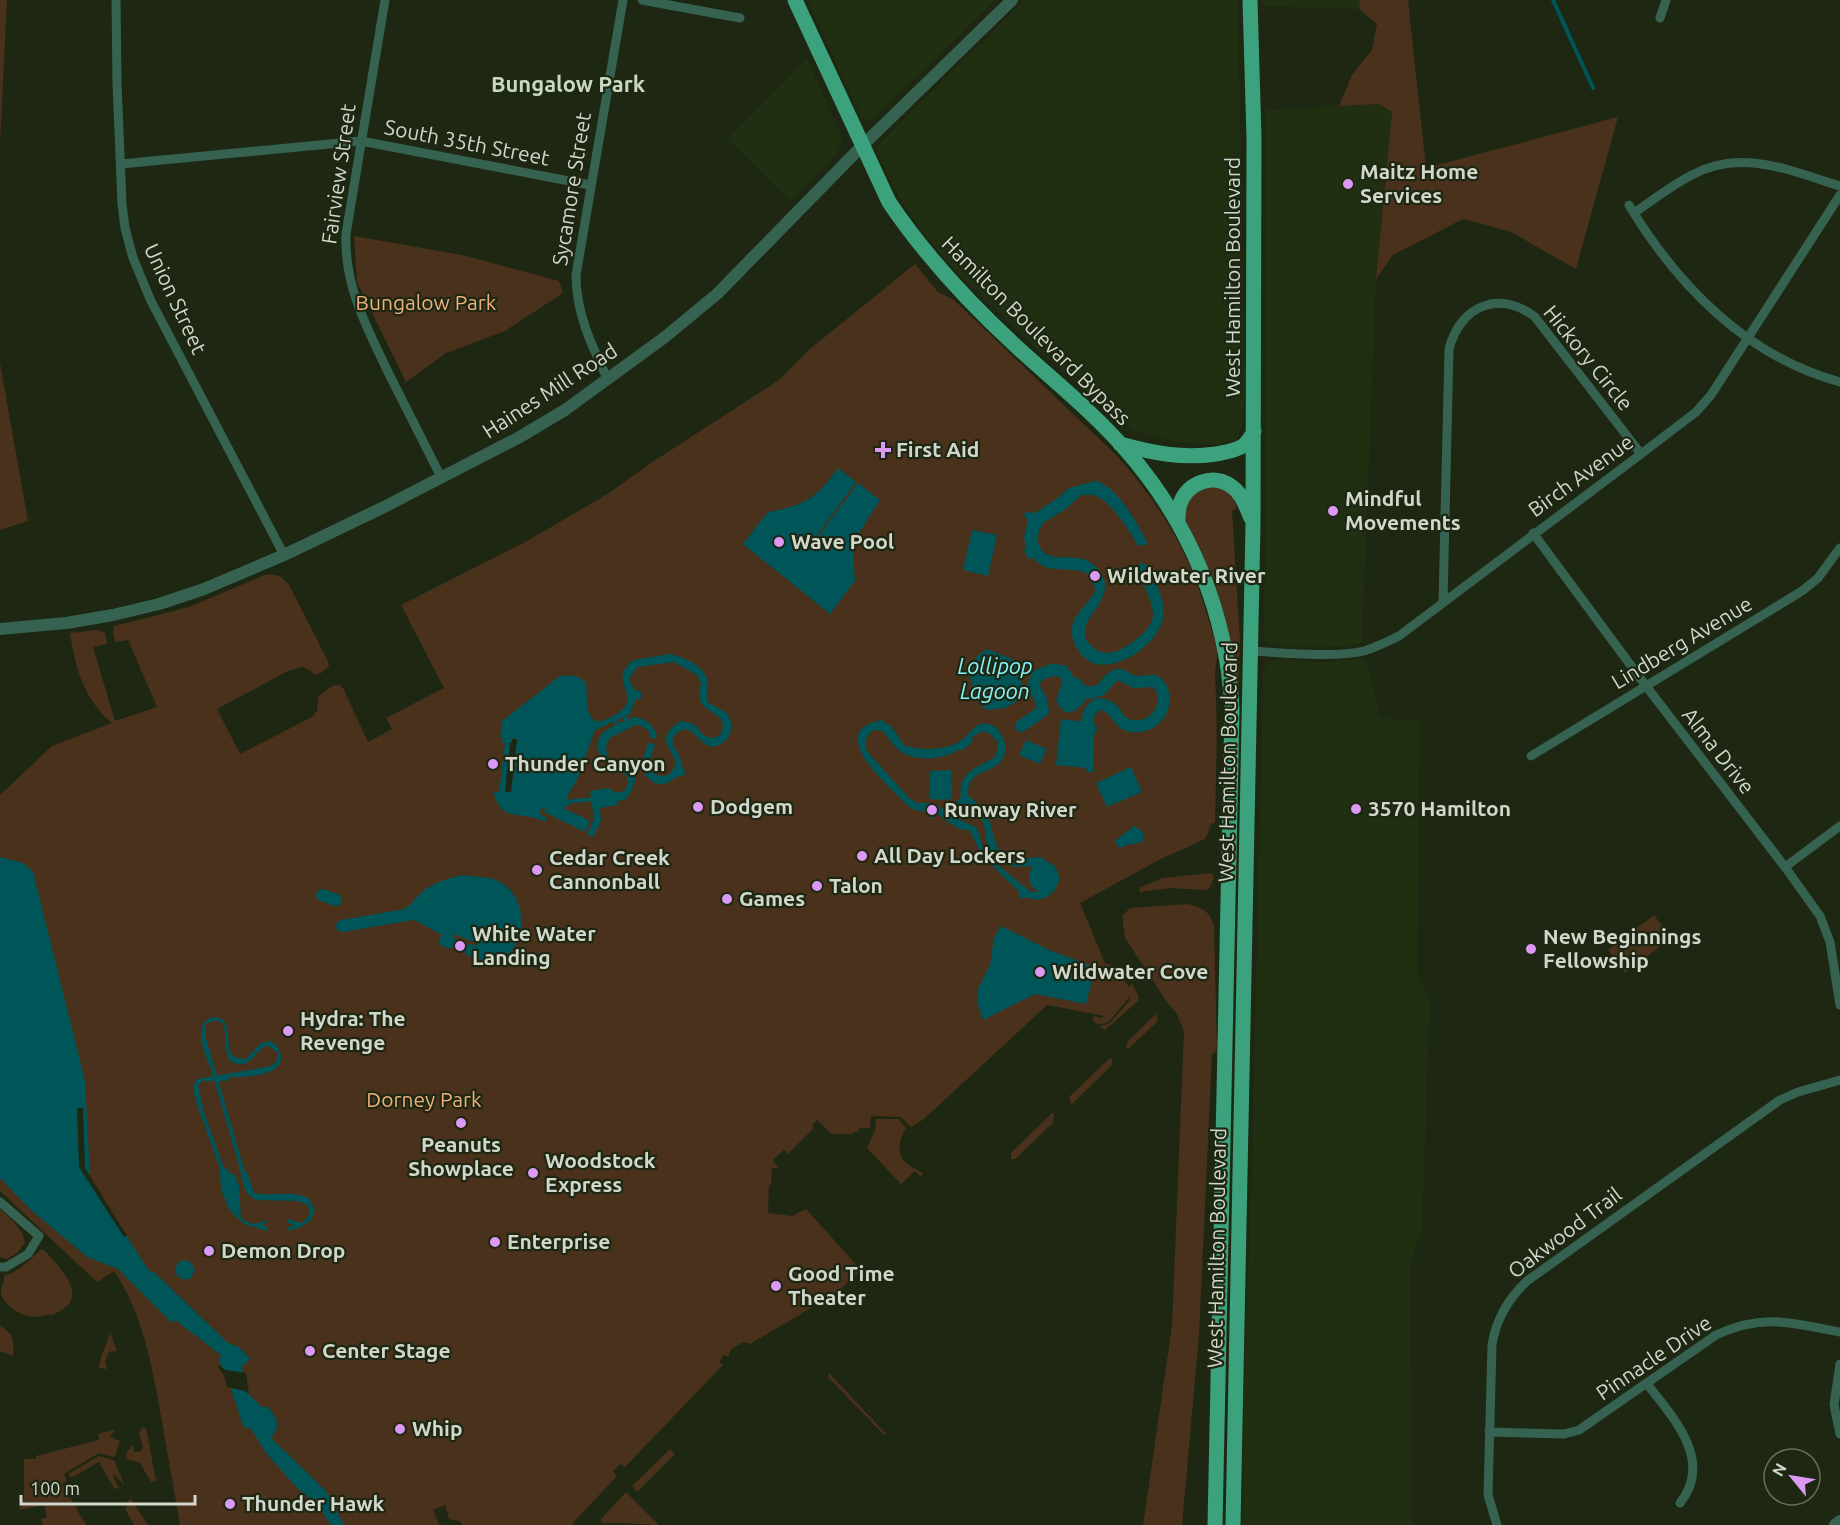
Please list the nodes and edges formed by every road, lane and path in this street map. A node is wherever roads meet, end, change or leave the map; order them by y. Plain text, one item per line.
1 (116, 0) edge
2 (385, 0) edge
3 (623, 0) edge
4 (642, 0) edge
5 (795, 0) edge
6 (1011, 0) edge
7 (1250, 0) edge
8 (1666, 0) edge
9 (740, 18) dead end
10 (1660, 18) dead end
11 (361, 141) junction
12 (862, 145) junction
13 (121, 164) junction
14 (590, 185) junction
15 (1840, 186) edge
16 (1840, 195) edge
17 (1748, 338) junction
18 (608, 380) junction
19 (1840, 382) edge
20 (1254, 431) junction
21 (1120, 444) junction
22 (1641, 454) junction
23 (441, 477) junction
24 (1178, 523) junction
25 (1254, 524) junction
26 (1533, 534) junction
27 (1840, 548) edge
28 (284, 555) junction
29 (1443, 602) junction
30 (0, 629) edge
31 (1252, 651) junction
32 (1646, 686) junction
33 (1531, 756) dead end
34 (1840, 826) edge
35 (1785, 867) junction
36 (1840, 1005) edge
37 (1840, 1080) edge
38 (0, 1202) edge
39 (0, 1267) edge
40 (1840, 1332) edge
41 (1840, 1364) edge
42 (1647, 1384) junction
43 (1489, 1432) junction
44 (1840, 1434) edge
45 (1680, 1503) dead end
46 (1840, 1521) edge
47 (1215, 1525) edge
48 (1233, 1525) edge
49 (1497, 1525) edge
50 (1835, 1525) edge

1 - 13 street, Union Street
2 - 11 street, Fairview Street
3 - 14 street, Sycamore Street
4 - 9 street
5 - 12 main road, Hamilton Boulevard Bypass
6 - 12 street, Haines Mill Road
7 - 20 main road, West Hamilton Boulevard
8 - 10 street
11 - 13 street, South 35th Street
11 - 14 street, South 35th Street
11 - 23 street, Fairview Street
12 - 18 street, Haines Mill Road
12 - 21 main road, Hamilton Boulevard Bypass
13 - 28 street, Union Street
14 - 18 street, Sycamore Street
15 - 17 street
16 - 17 street, Birch Avenue
17 - 19 street
17 - 22 street, Birch Avenue
18 - 23 street, Haines Mill Road
20 - 21 main road
20 - 25 main road, West Hamilton Boulevard
21 - 24 main road, Hamilton Boulevard Bypass
22 - 26 street, Birch Avenue
22 - 29 street, Hickory Circle
23 - 28 street, Haines Mill Road
24 - 25 main road
24 - 47 main road, West Hamilton Boulevard
25 - 31 main road, West Hamilton Boulevard
26 - 29 street, Birch Avenue
26 - 32 street, Alma Drive
27 - 32 street, Lindberg Avenue
28 - 30 street, Haines Mill Road
29 - 31 street, Birch Avenue
31 - 48 main road, West Hamilton Boulevard
32 - 33 street, Lindberg Avenue
32 - 35 street, Alma Drive
34 - 35 street
35 - 36 street, Alma Drive
37 - 43 street, Oakwood Trail
38 - 39 street
40 - 42 street, Pinnacle Drive
41 - 44 street
42 - 43 street, Pinnacle Drive
42 - 45 street
43 - 49 street, Oakwood Trail
46 - 50 street

